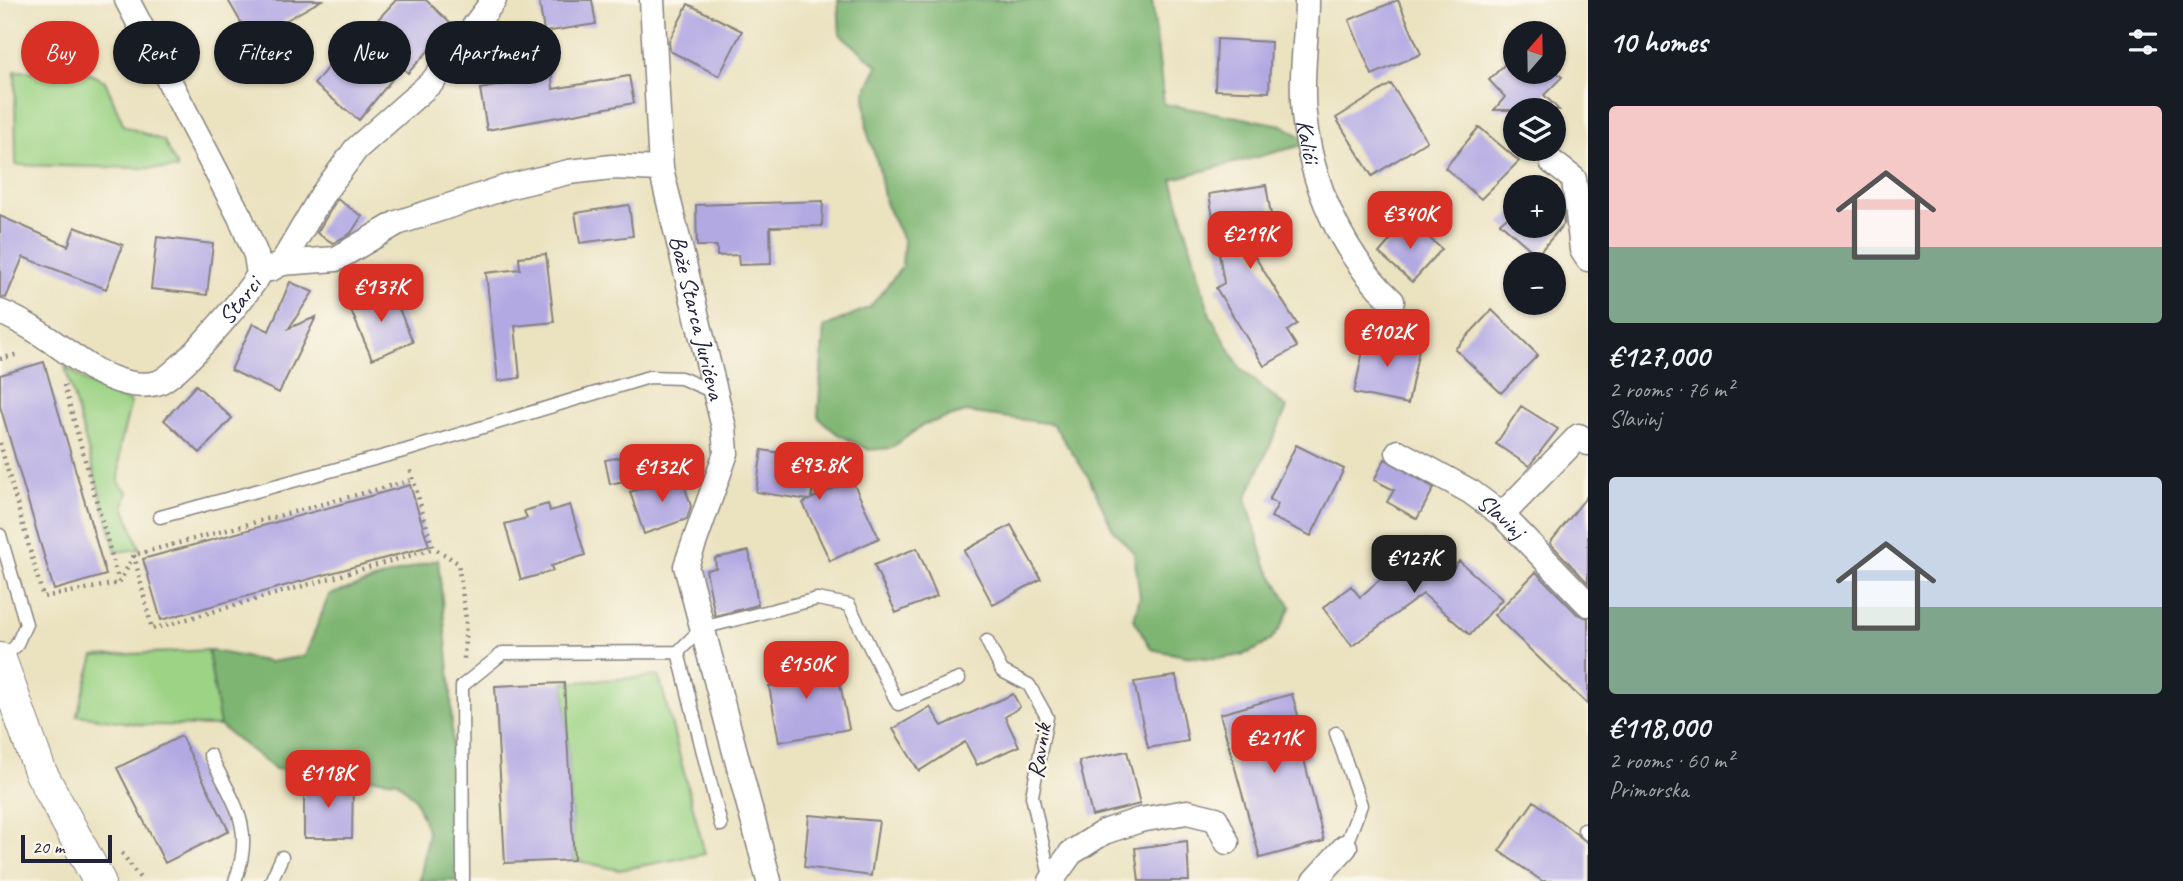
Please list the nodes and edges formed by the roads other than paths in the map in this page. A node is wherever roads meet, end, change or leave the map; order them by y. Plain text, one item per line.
1 (127, 0) edge
2 (494, 0) edge
3 (652, 0) edge
4 (1307, 0) edge
5 (1552, 162) dead end
6 (661, 169) junction
7 (1588, 259) edge
8 (282, 263) junction
9 (259, 275) junction
10 (1392, 301) dead end
11 (0, 312) edge
12 (716, 393) junction
13 (1588, 443) edge
14 (1398, 452) dead end
15 (1502, 515) junction
16 (160, 517) dead end
17 (0, 535) edge
18 (1588, 604) edge
19 (702, 628) junction
20 (987, 642) dead end
21 (678, 652) junction
22 (0, 659) edge
23 (959, 679) dead end
24 (1336, 733) dead end
25 (209, 755) dead end
26 (721, 825) dead end
27 (1227, 842) dead end
28 (1345, 847) joint
29 (282, 857) dead end
30 (99, 881) edge
31 (235, 881) edge
32 (271, 881) edge
33 (463, 881) edge
34 (769, 881) edge
35 (1051, 881) edge
36 (1314, 881) edge

1 - 9 street, Starci
2 - 8 street
3 - 6 street, Bože Starca Jurićeva
4 - 10 street, Kalići
5 - 7 street
6 - 8 street, Starci
6 - 12 street, Bože Starca Jurićeva
8 - 9 street
9 - 11 street, Starci
12 - 16 lane
12 - 19 street, Bože Starca Jurićeva
13 - 15 street
14 - 15 street, Slavinj
15 - 18 street, Slavinj
17 - 22 lane
19 - 21 lane
19 - 23 lane
19 - 34 street, Bože Starca Jurićeva
20 - 35 lane, Ravnik
21 - 26 lane
21 - 33 lane
22 - 30 street
24 - 28 lane
25 - 31 lane
27 - 35 street, Ravnik
28 - 36 street
29 - 32 lane

